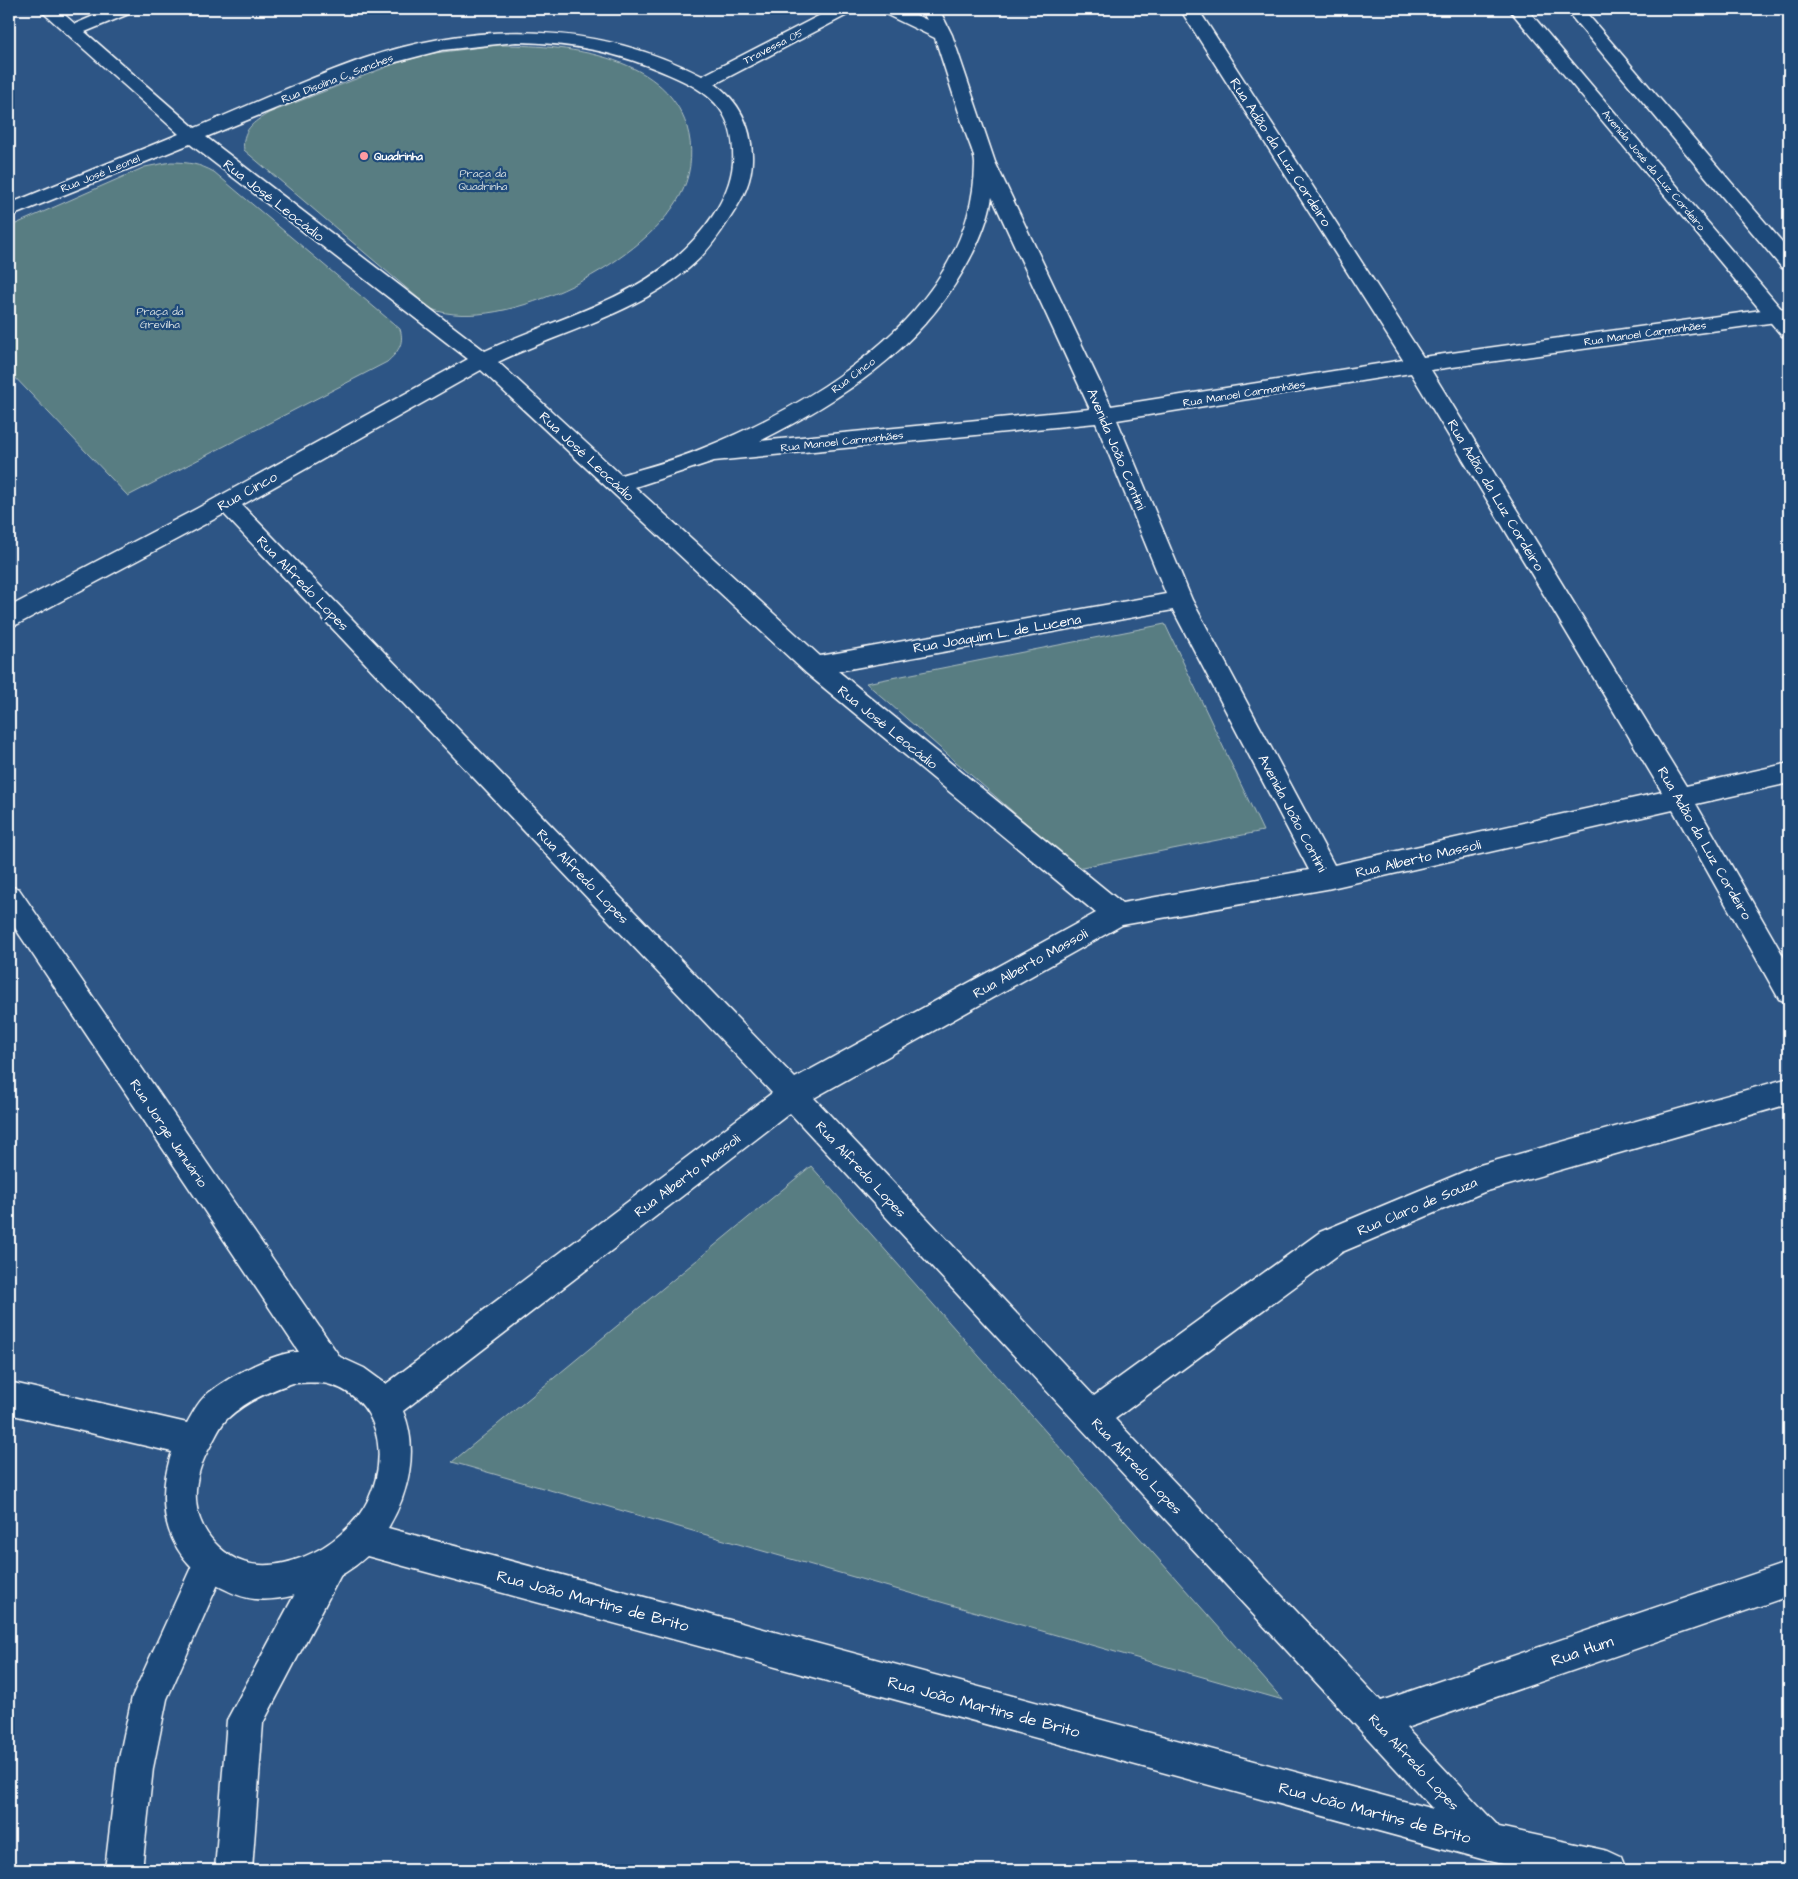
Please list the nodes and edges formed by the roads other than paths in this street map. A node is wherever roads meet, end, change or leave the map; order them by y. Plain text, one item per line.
1 (48, 9) edge
2 (125, 9) edge
3 (845, 9) edge
4 (888, 9) edge
5 (930, 9) edge
6 (1189, 9) edge
7 (1518, 9) edge
8 (1574, 9) edge
9 (73, 31) junction
10 (943, 35) junction
11 (702, 83) junction
12 (191, 136) junction
13 (985, 162) junction
14 (9, 211) edge
15 (1789, 263) edge
16 (1785, 321) edge
17 (483, 360) junction
18 (1417, 365) junction
19 (1104, 415) junction
20 (710, 454) junction
21 (617, 484) junction
22 (227, 503) junction
23 (1180, 600) junction
24 (9, 618) edge
25 (815, 666) junction
26 (1789, 773) edge
27 (1680, 799) junction
28 (1327, 878) junction
29 (9, 897) edge
30 (1117, 915) junction
31 (1789, 990) edge
32 (1789, 1091) edge
33 (792, 1095) junction
34 (329, 1368) junction
35 (9, 1398) edge
36 (383, 1406) junction
37 (1092, 1417) junction
38 (193, 1441) junction
39 (362, 1538) junction
40 (210, 1564) junction
41 (329, 1565) junction
42 (1789, 1579) edge
43 (1375, 1721) junction
44 (1489, 1843) junction
45 (123, 1870) edge
46 (233, 1870) edge
47 (1608, 1870) edge

1 - 9 street, Rua José Leocádio
2 - 9 street
3 - 11 street, Travessa 05
4 - 10 street
5 - 10 street, Avenida João Contini
6 - 18 street, Rua Adão da Luz Cordeiro
7 - 16 street, Avenida José da Luz Cordeiro
8 - 15 street
9 - 12 street, Rua José Leocádio
10 - 13 street, Avenida João Contini
11 - 12 street, Rua Disolina C. Sanches
11 - 17 street, Rua Disolina C. Sanches
12 - 14 street, Rua José Leonel
12 - 17 street, Rua José Leocádio
13 - 19 street, Avenida João Contini
13 - 20 street, Rua Cinco
16 - 18 street, Rua Manoel Carmanhães
17 - 21 street, Rua José Leocádio
17 - 22 street, Rua Cinco
18 - 19 street, Rua Manoel Carmanhães
18 - 27 street, Rua Adão da Luz Cordeiro
19 - 20 street, Rua Manoel Carmanhães
19 - 23 street, Avenida João Contini
20 - 21 street, Rua Cinco
21 - 25 street, Rua José Leocádio
22 - 24 street, Rua Cinco
22 - 33 street, Rua Alfredo Lopes
23 - 25 street, Rua Joaquim L. de Lucena
23 - 28 street, Avenida João Contini
25 - 30 street, Rua José Leocádio
26 - 27 street, Rua Alberto Massoli
27 - 28 street, Rua Alberto Massoli
27 - 31 street, Rua Adão da Luz Cordeiro
28 - 30 street, Rua Alberto Massoli
29 - 34 street, Rua Jorge Januário
30 - 33 street, Rua Alberto Massoli
32 - 37 street, Rua Claro de Souza
33 - 36 street, Rua Alberto Massoli
33 - 37 street, Rua Alfredo Lopes
34 - 36 street
34 - 38 street
35 - 38 street
36 - 39 street
37 - 43 street, Rua Alfredo Lopes
38 - 40 street
39 - 41 street
39 - 44 street, Rua João Martins de Brito
40 - 41 street
40 - 45 street
41 - 46 street
42 - 43 street, Rua Hum
43 - 44 street, Rua Alfredo Lopes
44 - 47 street, Rua João Martins de Brito

